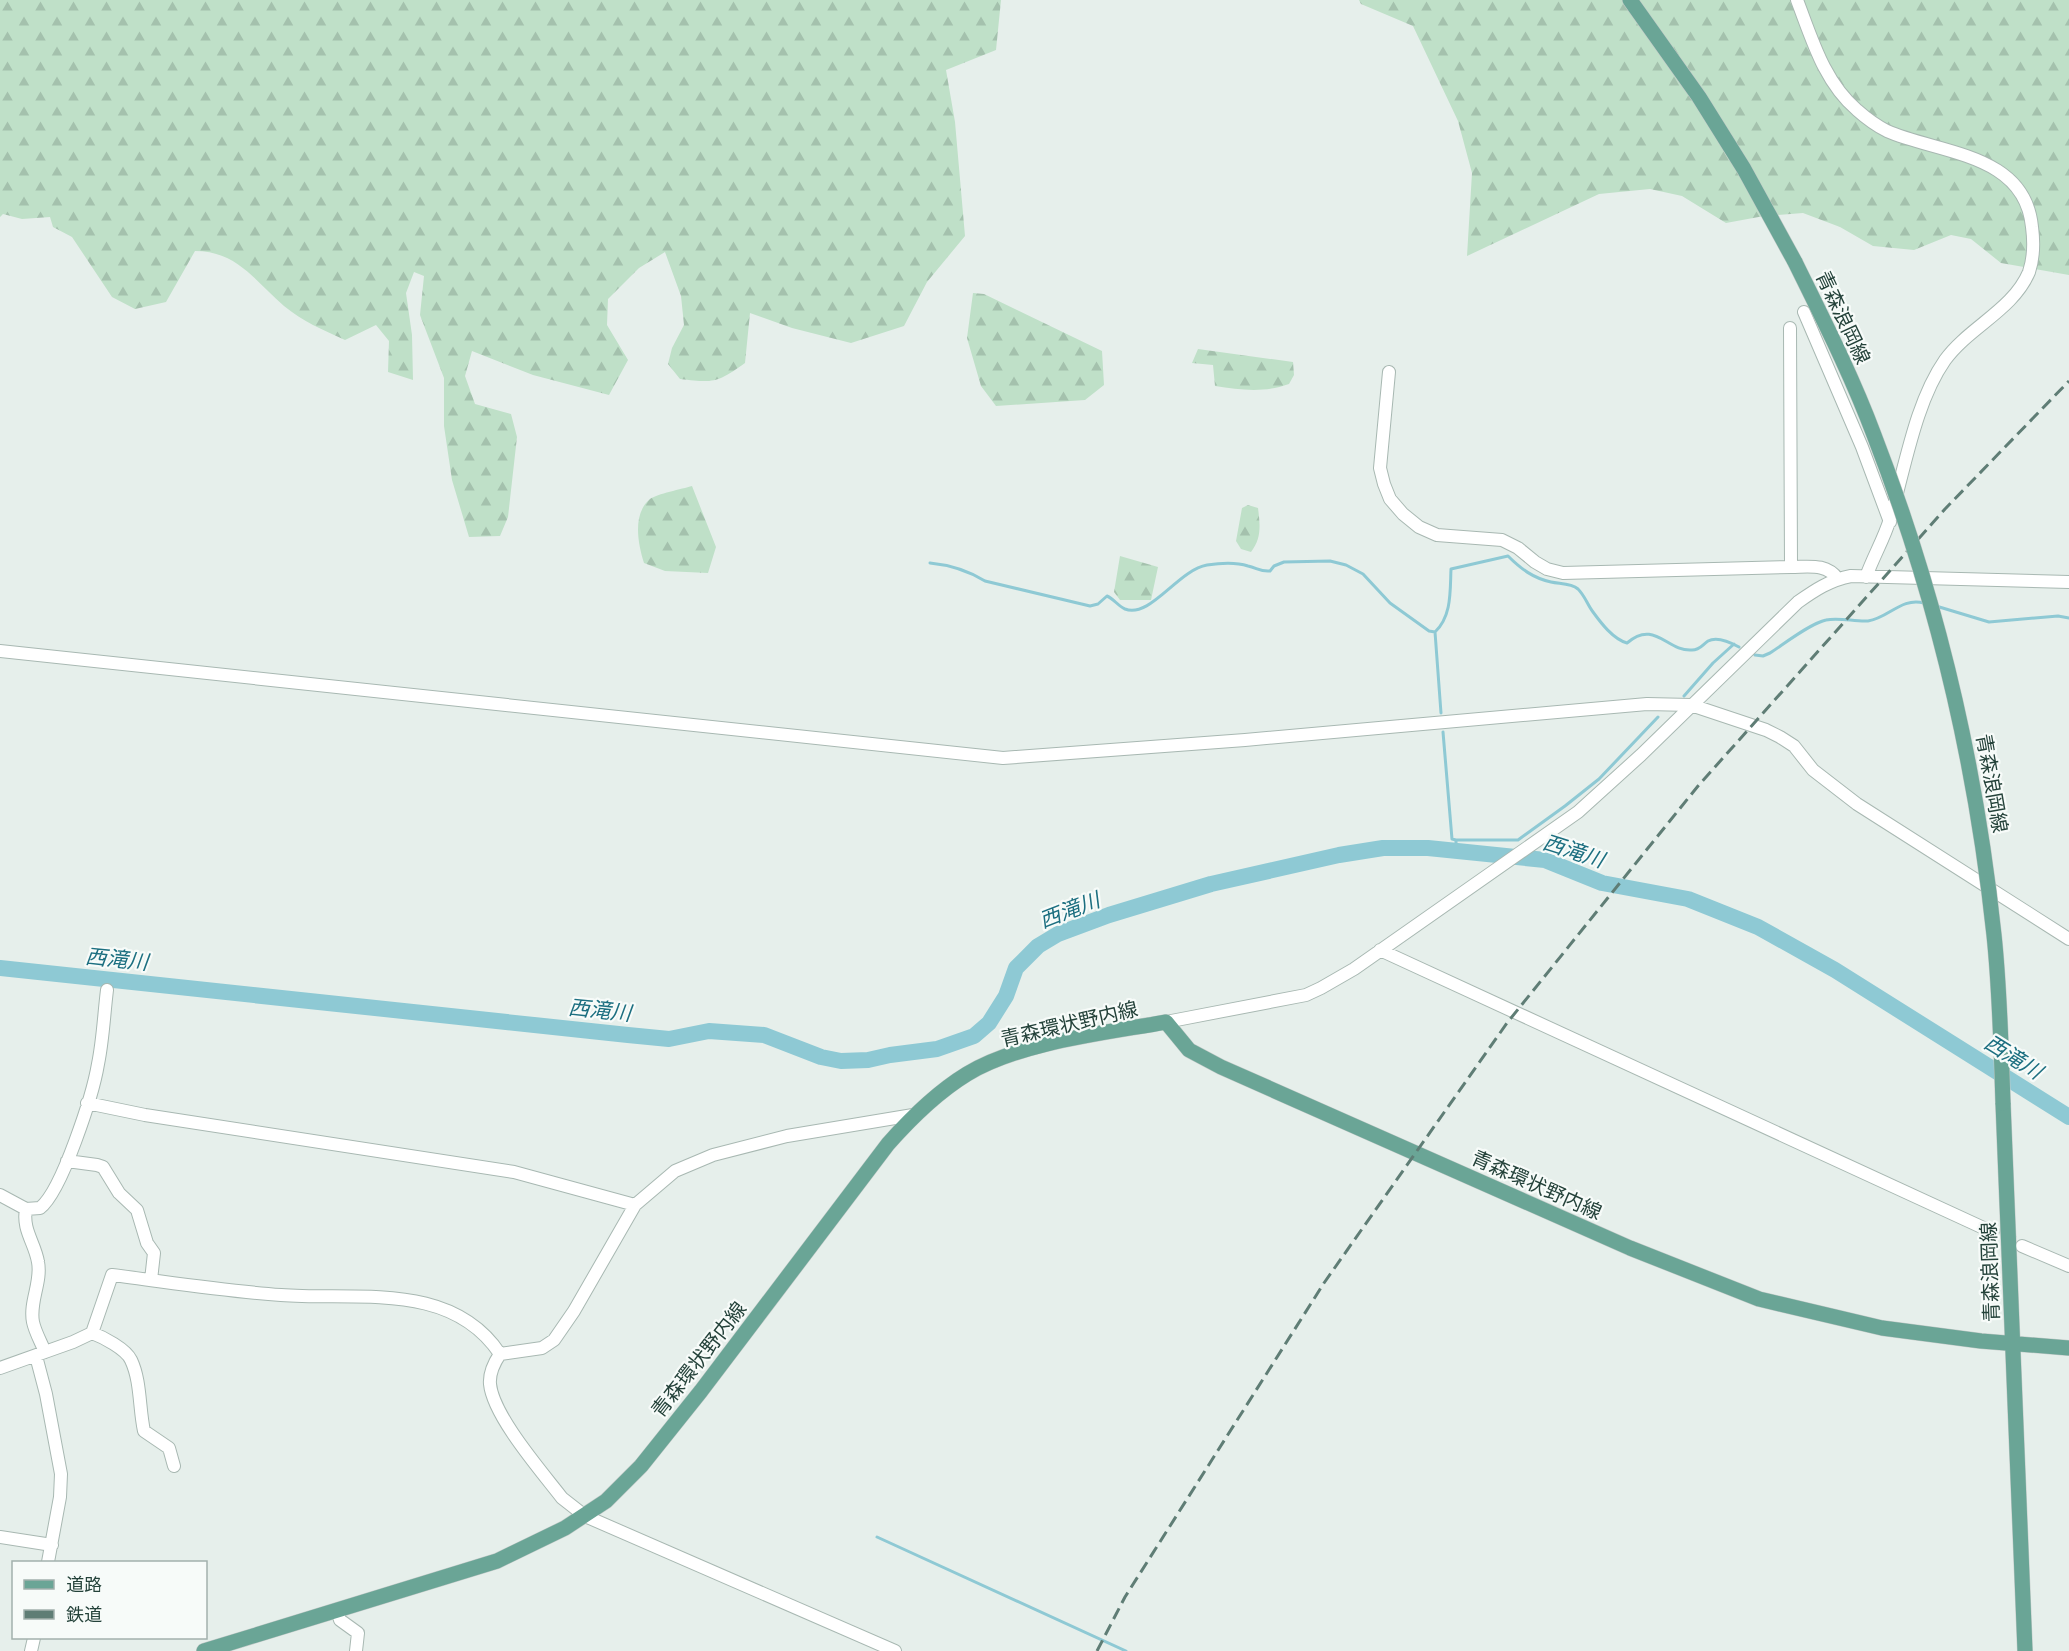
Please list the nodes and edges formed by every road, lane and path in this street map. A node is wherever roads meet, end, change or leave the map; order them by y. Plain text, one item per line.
1 (1630, 0) edge
2 (1797, 0) edge
3 (1804, 312) dead end
4 (1790, 328) dead end
5 (1389, 372) dead end
6 (1890, 522) junction
7 (1791, 567) junction
8 (1866, 577) junction
9 (1838, 579) junction
10 (2069, 582) edge
11 (0, 651) edge
12 (1691, 705) junction
13 (2069, 939) edge
14 (1380, 950) junction
15 (107, 990) dead end
16 (1166, 1022) junction
17 (87, 1103) junction
18 (913, 1115) junction
19 (67, 1161) junction
20 (0, 1195) edge
21 (635, 1206) junction
22 (26, 1209) junction
23 (1988, 1230) tunnel mouth
24 (2022, 1246) tunnel mouth
25 (2069, 1266) edge
26 (151, 1280) junction
27 (92, 1333) junction
28 (2014, 1344) junction
29 (2069, 1348) edge
30 (40, 1354) junction
31 (500, 1354) junction
32 (0, 1368) edge
33 (174, 1466) dead end
34 (585, 1516) junction
35 (0, 1537) edge
36 (52, 1545) junction
37 (48, 1561) edge
38 (337, 1610) junction
39 (204, 1651) edge
40 (356, 1651) edge
41 (895, 1651) edge
42 (2025, 1651) edge

1 - 28 main road, 青森浪岡線, bridge
2 - 6 street
3 - 6 street
4 - 7 street
5 - 7 street
6 - 8 street
7 - 9 street
8 - 9 street
8 - 10 street
9 - 12 street
11 - 12 street
12 - 13 street
12 - 14 street
14 - 16 street
14 - 23 street
15 - 17 street
16 - 18 main road, 青森環状野内線
16 - 28 main road, 青森環状野内線
17 - 19 street
17 - 21 street
18 - 21 street
18 - 34 main road, 青森環状野内線
19 - 22 street
19 - 26 street
20 - 22 street
21 - 31 street
22 - 30 street
24 - 25 street
26 - 27 street
26 - 31 street
27 - 30 street
27 - 33 street
28 - 29 main road, 青森環状野内線
28 - 42 main road, 青森浪岡線
30 - 32 street
30 - 36 street
31 - 34 street
34 - 38 main road, 青森環状野内線
34 - 41 street
35 - 36 street
36 - 37 street
38 - 39 main road, 青森環状野内線
38 - 40 street

